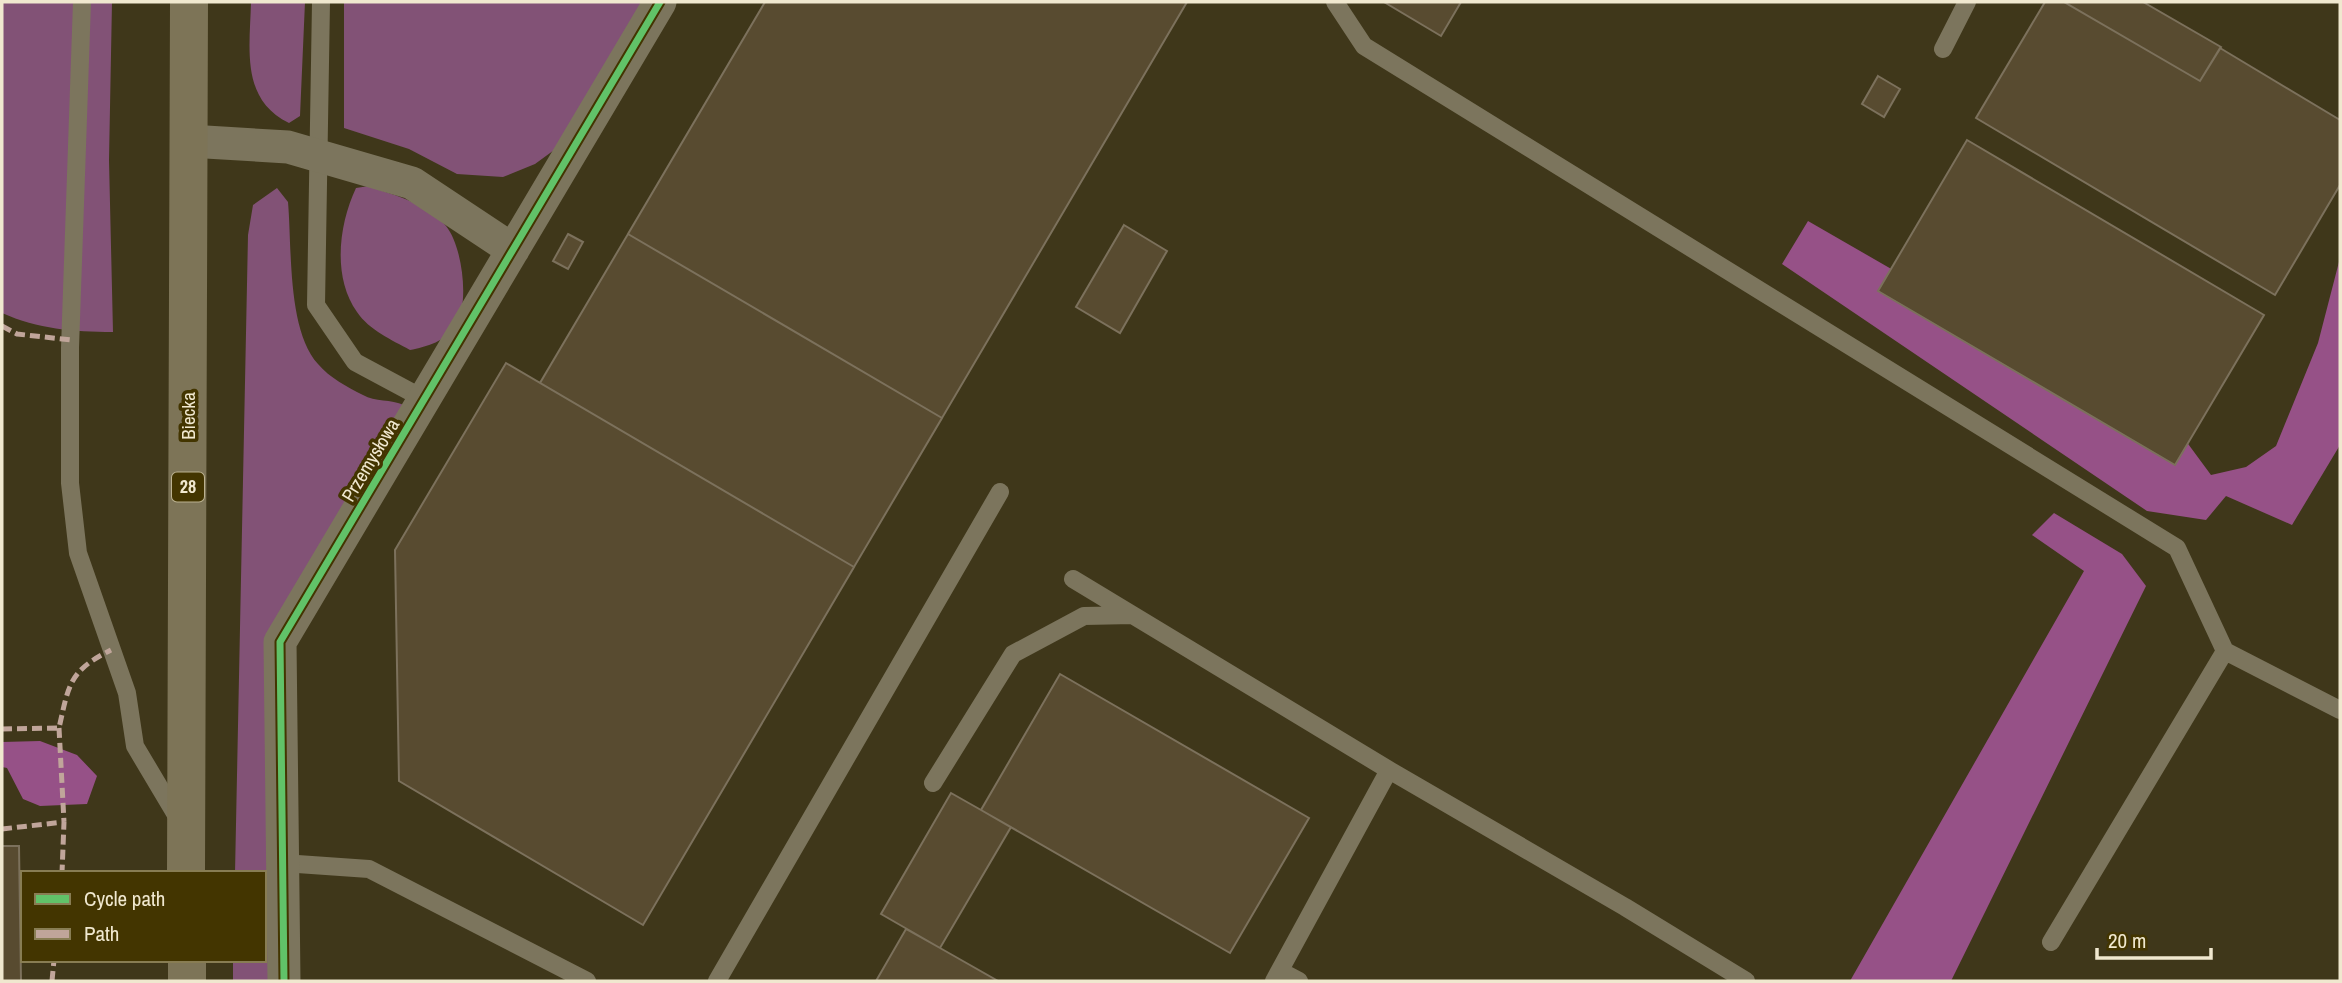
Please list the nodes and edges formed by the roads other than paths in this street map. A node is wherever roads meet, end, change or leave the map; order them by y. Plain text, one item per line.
1 (82, 2) edge
2 (190, 2) edge
3 (321, 2) edge
4 (660, 2) edge
5 (1335, 2) edge
6 (1967, 2) edge
7 (1943, 49) dead end
8 (189, 141) junction
9 (320, 156) junction
10 (513, 250) junction
11 (425, 399) junction
12 (1000, 492) dead end
13 (1073, 579) dead end
14 (1133, 615) junction
15 (2225, 650) junction
16 (2340, 710) edge
17 (1389, 770) junction
18 (933, 783) dead end
19 (186, 833) junction
20 (283, 863) junction
21 (186, 871) edge
22 (2051, 942) dead end
23 (187, 962) edge
24 (1277, 976) edge
25 (187, 981) edge
26 (284, 981) edge
27 (587, 981) edge
28 (717, 981) edge
29 (1298, 981) edge
30 (1746, 981) edge

1 - 19 lane
2 - 8 main road, Biecka / 28
3 - 9 lane
4 - 10 street, Przemysłowa
5 - 15 lane
6 - 7 lane
8 - 9 street
8 - 19 main road, Biecka / 28
9 - 10 street
9 - 11 lane
10 - 11 street, Przemysłowa
11 - 20 street, Przemysłowa
12 - 28 lane
13 - 14 lane
14 - 17 lane
14 - 18 lane
15 - 16 lane
15 - 22 lane
17 - 24 lane
17 - 30 lane
19 - 21 main road, Biecka / 28
20 - 26 street, Przemysłowa
20 - 27 lane
23 - 25 main road
24 - 29 lane

